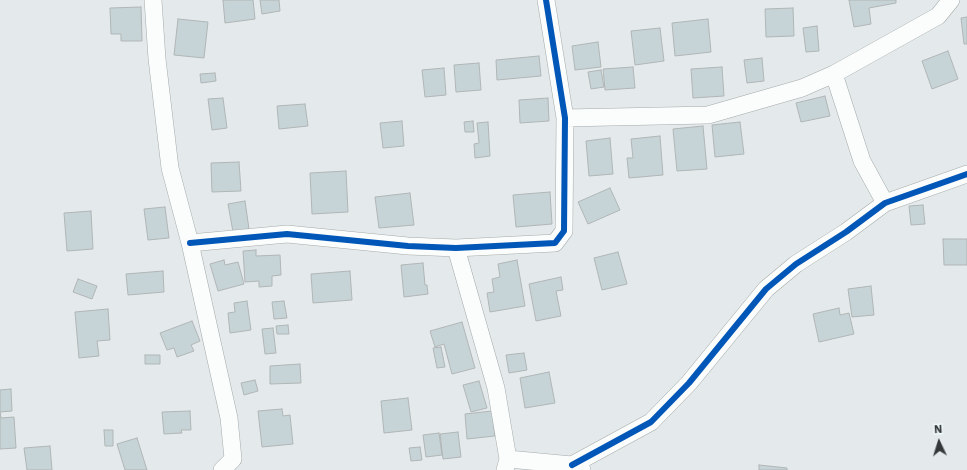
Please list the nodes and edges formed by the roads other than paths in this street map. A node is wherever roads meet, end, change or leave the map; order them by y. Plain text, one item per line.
1 (153, 0) edge
2 (546, 0) edge
3 (951, 0) edge
4 (834, 74) junction
5 (565, 118) junction
6 (967, 174) edge
7 (885, 203) junction
8 (190, 243) junction
9 (456, 248) junction
10 (506, 464) edge
11 (578, 467) edge
12 (222, 470) edge

1 - 8 street
2 - 5 street
3 - 4 street
4 - 5 street
4 - 7 street
5 - 9 street
6 - 7 street
7 - 11 street
8 - 9 street
8 - 12 street
9 - 10 street
10 - 11 street

